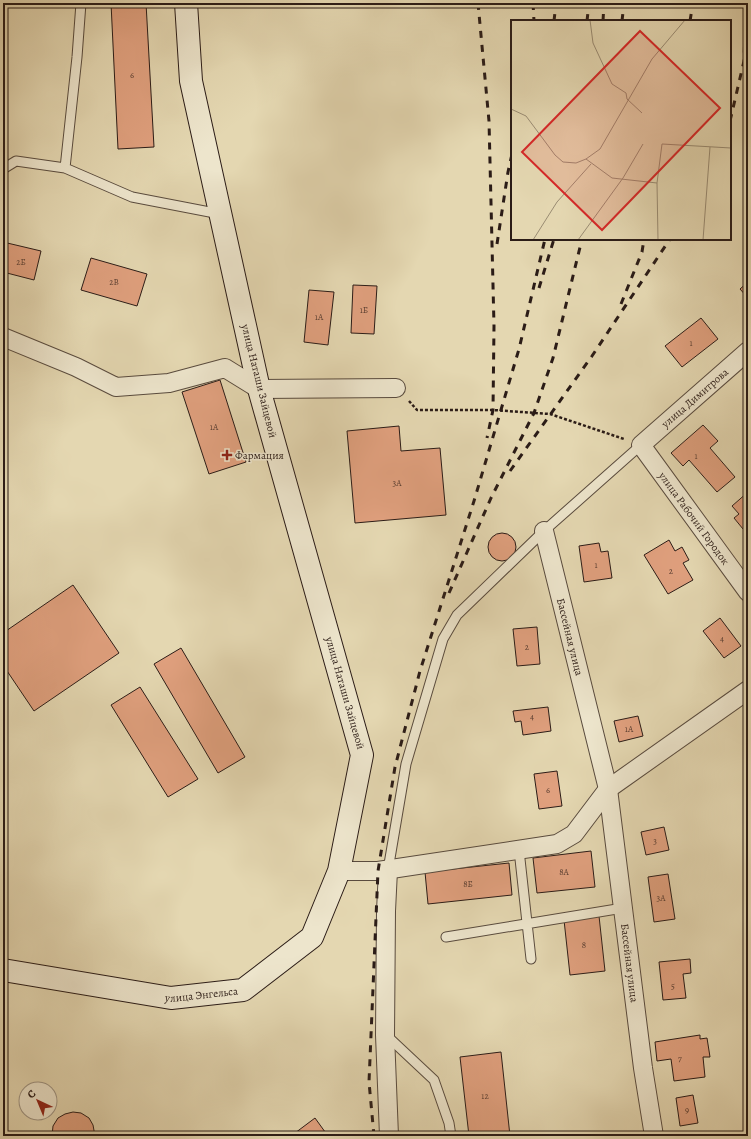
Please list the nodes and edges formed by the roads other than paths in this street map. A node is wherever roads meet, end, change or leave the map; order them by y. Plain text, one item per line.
1 (81, 3) edge
2 (186, 3) edge
3 (65, 168) junction
4 (3, 169) edge
5 (220, 214) junction
6 (3, 337) edge
7 (748, 351) edge
8 (396, 388) road end
9 (259, 389) junction
10 (641, 445) junction
11 (544, 531) junction
12 (748, 592) edge
13 (748, 690) edge
14 (608, 789) junction
15 (519, 850) junction
16 (388, 870) junction
17 (339, 871) junction
18 (623, 908) junction
19 (527, 924) junction
20 (446, 937) dead end
21 (531, 959) dead end
22 (3, 970) edge
23 (385, 1035) junction
24 (389, 1136) edge
25 (451, 1136) edge
26 (654, 1136) edge

1 - 3 lane
2 - 5 street, улица Наташи Зайцевой
3 - 4 lane
3 - 5 lane
5 - 9 street, улица Наташи Зайцевой
6 - 9 street
7 - 10 street, улица Димитрова
8 - 9 street
9 - 17 street, улица Наташи Зайцевой
10 - 11 lane
10 - 12 street, улица Рабочий Городок
11 - 14 street, Бассейная улица
11 - 16 lane
13 - 14 street
14 - 15 street
14 - 18 street, Бассейная улица
15 - 16 street
15 - 19 lane
16 - 17 street
16 - 23 street
17 - 22 street, улица Энгельса
18 - 19 lane
18 - 26 street, Бассейная улица
19 - 20 lane
19 - 21 lane
23 - 24 street
23 - 25 lane

